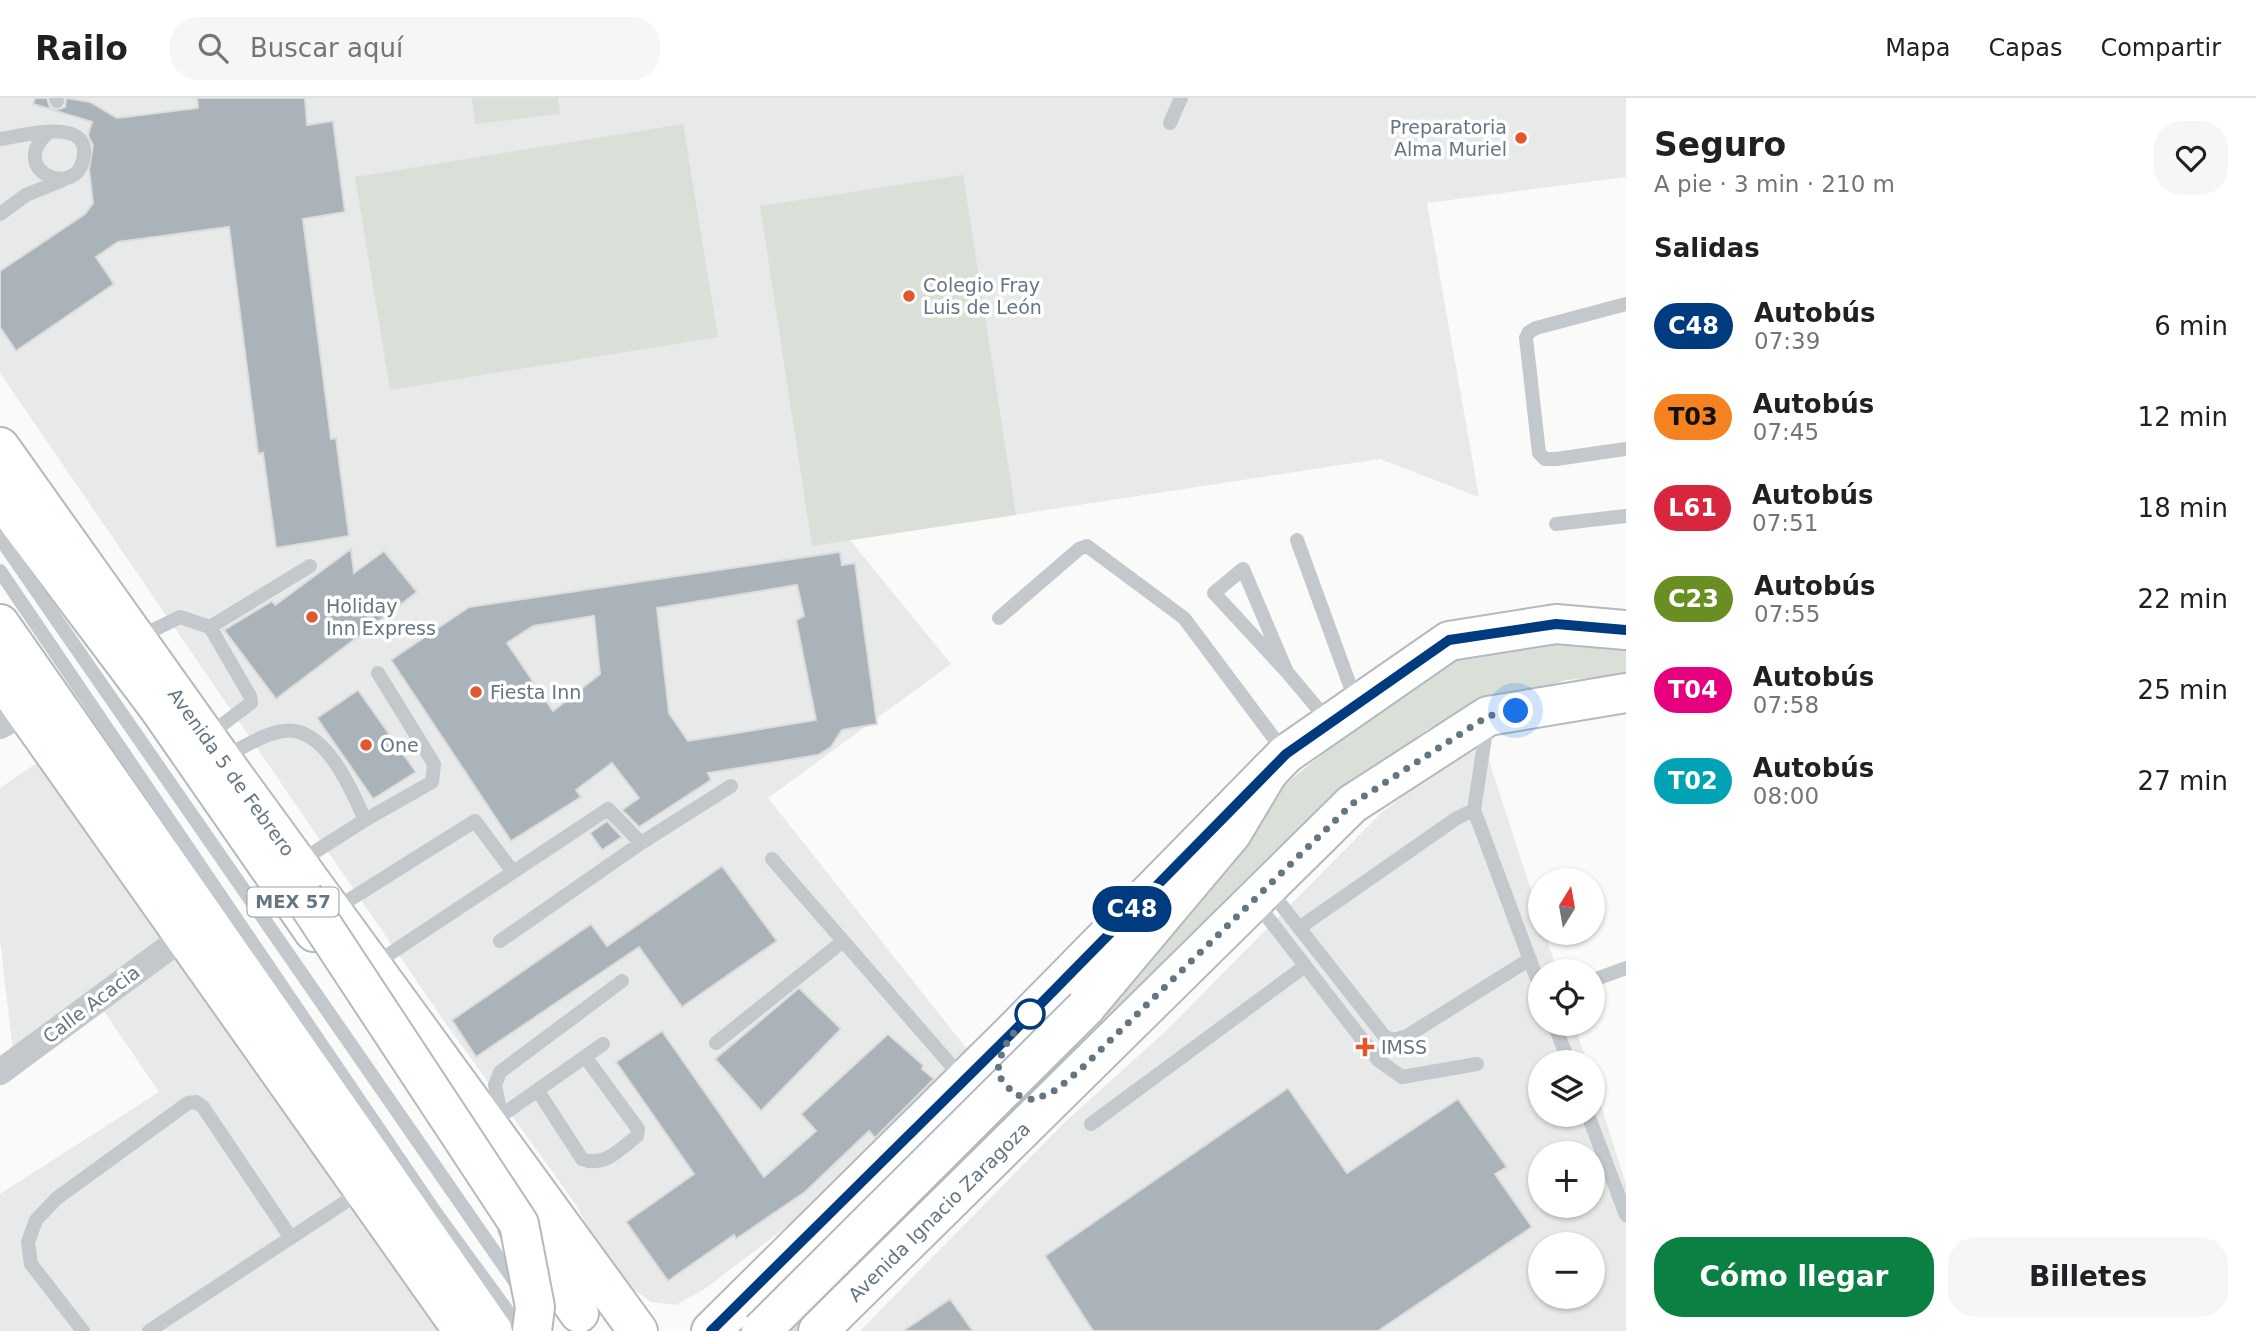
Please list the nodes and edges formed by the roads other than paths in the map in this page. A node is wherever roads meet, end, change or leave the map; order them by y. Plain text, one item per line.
1 (1181, 98) edge
2 (1170, 122) dead end
3 (56, 126) junction
4 (0, 139) edge
5 (67, 178) junction
6 (0, 214) edge
7 (1626, 304) edge
8 (0, 447) edge
9 (1626, 449) edge
10 (0, 496) edge
11 (1626, 516) edge
12 (1556, 524) dead end
13 (0, 538) edge
14 (1297, 540) dead end
15 (82, 564) junction
16 (310, 566) dead end
17 (0, 571) edge
18 (999, 618) dead end
19 (0, 624) edge
20 (210, 627) junction
21 (1626, 630) edge
22 (135, 638) junction
23 (1287, 672) junction
24 (378, 673) dead end
25 (1626, 693) edge
26 (8, 696) edge
27 (1343, 713) junction
28 (1488, 716) junction
29 (220, 756) junction
30 (1277, 762) junction
31 (731, 786) dead end
32 (1475, 810) junction
33 (365, 820) junction
34 (641, 843) junction
35 (772, 859) dead end
36 (513, 872) junction
37 (311, 890) junction
38 (1261, 894) junction
39 (1299, 928) junction
40 (183, 937) junction
41 (500, 941) dead end
42 (842, 942) junction
43 (1530, 959) edge
44 (1528, 960) edge
45 (372, 965) junction
46 (1305, 966) junction
47 (1626, 968) edge
48 (1605, 976) edge
49 (622, 981) dead end
50 (1013, 1032) junction
51 (716, 1043) dead end
52 (603, 1044) dead end
53 (586, 1058) junction
54 (1477, 1064) dead end
55 (1081, 1069) junction
56 (0, 1072) edge
57 (963, 1079) junction
58 (538, 1091) junction
59 (494, 1121) junction
60 (1091, 1124) dead end
61 (1593, 1127) edge
62 (363, 1190) junction
63 (1626, 1215) edge
64 (291, 1238) junction
65 (563, 1322) edge
66 (83, 1331) edge
67 (149, 1331) edge
68 (463, 1331) edge
69 (493, 1331) edge
70 (522, 1331) edge
71 (532, 1331) edge
72 (638, 1331) edge
73 (711, 1331) edge
74 (761, 1331) edge
75 (818, 1331) edge

1 - 2 lane
3 - 4 lane
3 - 5 lane
3 - 5 lane
5 - 6 lane
7 - 9 lane
8 - 15 main road, Avenida 5 de Febrero
10 - 15 main road
10 - 65 main road, Avenida 5 de Febrero / MEX 57
11 - 12 lane
13 - 65 lane
14 - 27 lane
15 - 22 main road, Avenida 5 de Febrero
16 - 20 lane
17 - 70 lane
18 - 30 lane
19 - 69 main road
20 - 22 lane
20 - 29 lane
21 - 27 main road
22 - 29 main road, Avenida 5 de Febrero
23 - 23 lane
23 - 27 lane
24 - 33 lane
25 - 28 main road, Avenida Ignacio Zaragoza
26 - 40 main road
27 - 30 main road
28 - 32 lane
28 - 38 main road, Avenida Ignacio Zaragoza
29 - 33 lane
29 - 37 main road, Avenida 5 de Febrero
30 - 50 main road
30 - 74 main road, bridge
31 - 34 lane
32 - 39 lane
32 - 43 lane
33 - 37 lane
34 - 36 lane
34 - 41 lane
35 - 42 lane
36 - 37 lane
36 - 45 lane
37 - 45 main road
37 - 71 main road, bridge
38 - 39 lane
38 - 46 lane
38 - 55 main road, Avenida Ignacio Zaragoza
39 - 44 lane
40 - 56 street, Calle Acacia
40 - 62 main road
42 - 51 lane
42 - 57 lane
45 - 59 main road
46 - 54 lane
46 - 60 lane
47 - 48 lane
49 - 59 lane
50 - 55 main road
50 - 57 main road
52 - 53 lane
53 - 58 lane
53 - 58 lane
55 - 75 main road, Avenida Ignacio Zaragoza
57 - 73 main road
58 - 59 lane
59 - 72 main road
61 - 63 lane
62 - 64 lane
62 - 68 main road
64 - 66 lane
64 - 67 lane

